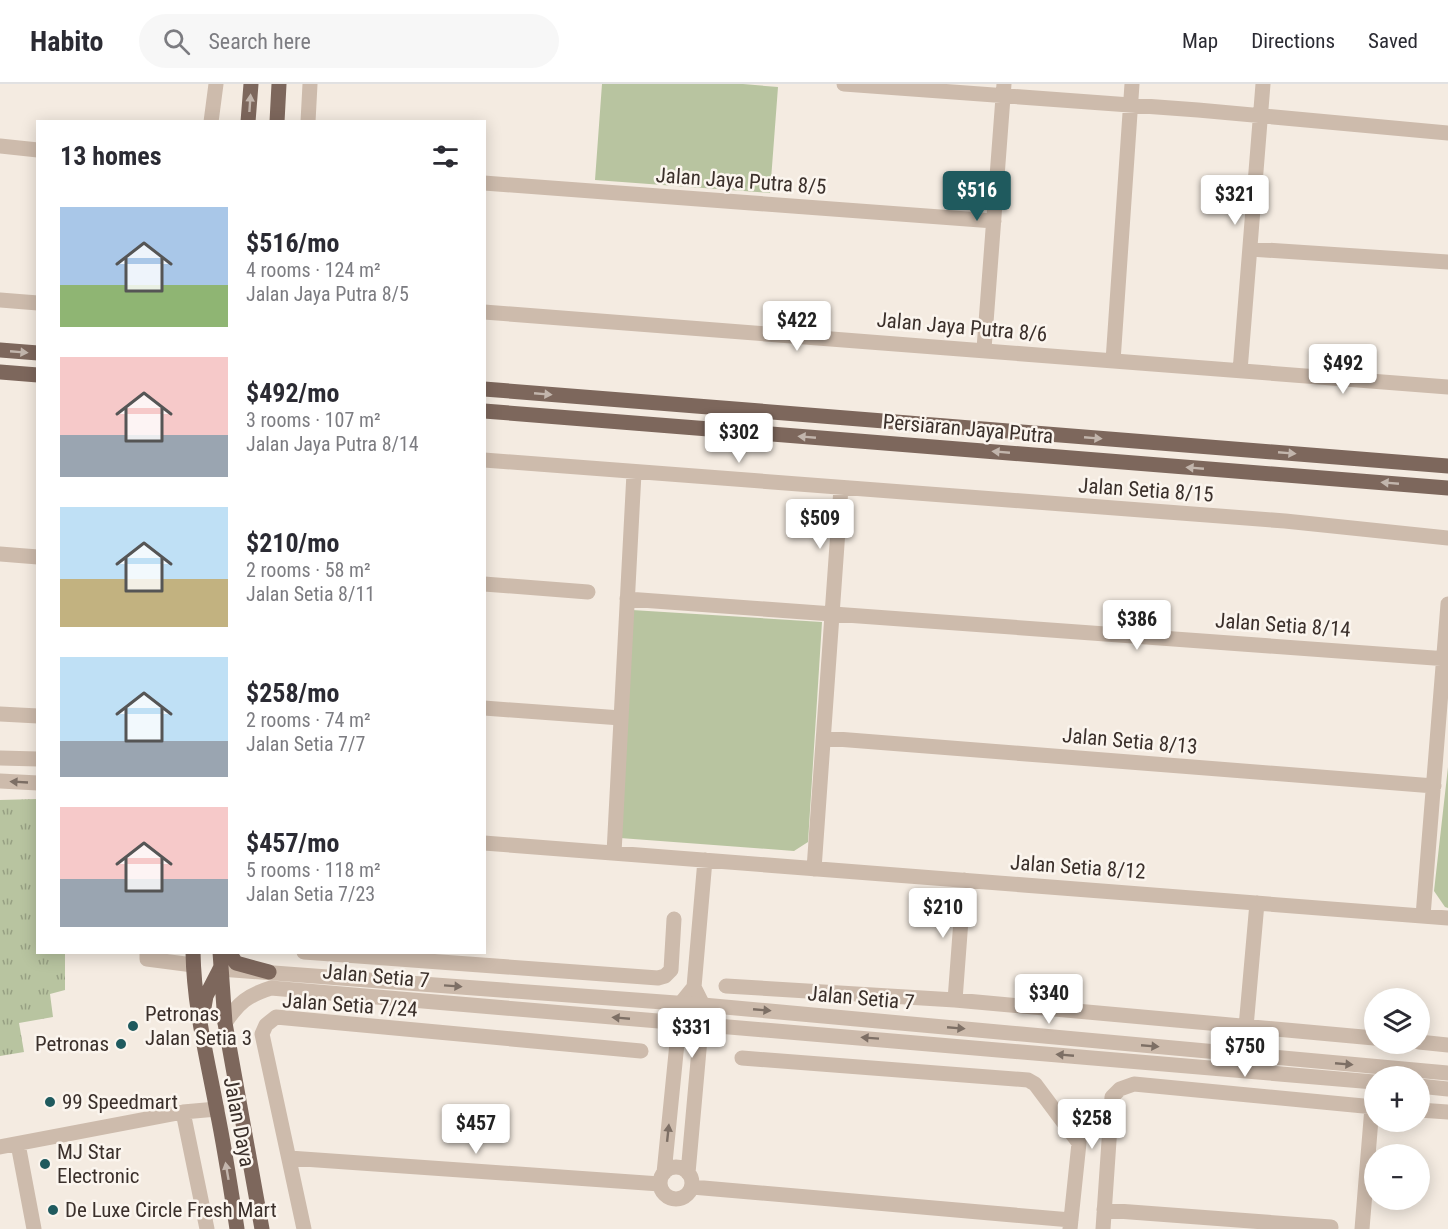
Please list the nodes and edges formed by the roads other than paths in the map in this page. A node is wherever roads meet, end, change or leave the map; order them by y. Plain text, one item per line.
1 (216, 84) edge
2 (251, 84) edge
3 (279, 84) edge
4 (310, 84) edge
5 (844, 84) edge
6 (1132, 84) edge
7 (1263, 84) edge
8 (1003, 90) edge
9 (1131, 105) junction
10 (1261, 116) junction
11 (212, 120) edge
12 (248, 120) edge
13 (277, 120) edge
14 (308, 120) edge
15 (1448, 133) edge
16 (0, 146) edge
17 (36, 150) edge
18 (486, 183) edge
19 (994, 220) junction
20 (1250, 249) junction
21 (1448, 262) edge
22 (0, 300) edge
23 (36, 303) edge
24 (486, 312) edge
25 (984, 349) junction
26 (0, 350) edge
27 (36, 353) edge
28 (1113, 361) junction
29 (1240, 371) junction
30 (0, 372) edge
31 (17, 374) junction
32 (36, 375) edge
33 (0, 377) edge
34 (1448, 387) edge
35 (486, 389) edge
36 (486, 411) edge
37 (486, 460) edge
38 (1448, 466) edge
39 (634, 472) junction
40 (841, 488) junction
41 (1448, 488) edge
42 (1448, 537) edge
43 (0, 554) edge
44 (36, 557) edge
45 (486, 584) edge
46 (588, 592) dead end
47 (627, 599) junction
48 (1448, 604) edge
49 (832, 614) junction
50 (1446, 658) edge
51 (486, 708) edge
52 (0, 714) edge
53 (36, 717) edge
54 (621, 718) junction
55 (824, 738) junction
56 (0, 758) edge
57 (36, 759) edge
58 (0, 781) edge
59 (36, 783) edge
60 (1434, 786) junction
61 (486, 843) edge
62 (614, 853) junction
63 (705, 860) junction
64 (814, 869) junction
65 (964, 880) junction
66 (1257, 903) junction
67 (1423, 916) junction
68 (1448, 918) edge
69 (674, 919) dead end
70 (220, 954) edge
71 (230, 954) edge
72 (359, 954) edge
73 (147, 956) edge
74 (441, 957) edge
75 (193, 959) edge
76 (220, 969) junction
77 (269, 972) junction
78 (726, 986) dead end
79 (694, 987) junction
80 (955, 1000) junction
81 (681, 1003) junction
82 (703, 1005) junction
83 (225, 1023) junction
84 (679, 1023) junction
85 (702, 1025) junction
86 (1246, 1027) junction
87 (200, 1034) junction
88 (1364, 1037) edge
89 (1430, 1043) edge
90 (1448, 1045) edge
91 (641, 1051) dead end
92 (742, 1058) dead end
93 (675, 1063) junction
94 (699, 1065) junction
95 (1448, 1073) edge
96 (1364, 1081) edge
97 (1430, 1087) edge
98 (1448, 1089) edge
99 (1364, 1106) edge
100 (217, 1109) junction
101 (1430, 1111) edge
102 (183, 1112) junction
103 (1448, 1112) edge
104 (1372, 1132) edge
105 (18, 1144) junction
106 (0, 1147) edge
107 (289, 1158) junction
108 (662, 1179) junction
109 (690, 1180) junction
110 (1104, 1210) junction
111 (1071, 1225) edge
112 (1331, 1227) dead end
113 (34, 1229) edge
114 (207, 1229) edge
115 (237, 1229) edge
116 (262, 1229) edge
117 (304, 1229) edge
118 (1103, 1229) edge
119 (1367, 1229) edge

1 - 11 street
12 -> 2 main road
3 - 13 main road
4 - 14 street
5 - 8 street
6 - 9 street
7 - 10 street
8 - 9 street
8 - 19 street
9 - 10 street
9 - 28 street
10 - 15 street
10 - 20 street
16 - 17 street
18 - 19 street, Jalan Jaya Putra 8/5
19 - 25 street
20 - 21 street
20 - 29 street
22 - 23 street
24 - 25 street, Jalan Jaya Putra 8/6
25 - 28 street, Jalan Jaya Putra 8/6
26 -> 27 main road
28 - 29 street, Jalan Jaya Putra 8/6
29 - 34 street, Jalan Jaya Putra 8/6
30 - 31 main road
31 - 32 main road
31 - 33 street
35 -> 38 main road, Persiaran Jaya Putra
41 -> 36 main road, Persiaran Jaya Putra
37 - 39 street, Jalan Setia 8/15
39 - 40 street, Jalan Setia 8/15
39 - 47 street
40 - 42 street, Jalan Setia 8/15
40 - 49 street
43 - 44 street
45 - 46 street
47 - 49 street, Jalan Setia 8/14
47 - 54 street
48 - 50 street
49 - 50 street, Jalan Setia 8/14
49 - 55 street
50 - 60 street
51 - 54 street
52 - 53 street
54 - 62 street
55 - 60 street, Jalan Setia 8/13
55 - 64 street
56 - 57 street
59 -> 58 street
60 - 67 street
61 - 62 street, Jalan Setia 8/12
62 - 63 street, Jalan Setia 8/12
63 - 64 street, Jalan Setia 8/12
63 - 79 street
64 - 65 street, Jalan Setia 8/12
65 - 66 street, Jalan Setia 8/12
65 - 80 street
66 - 67 street, Jalan Setia 8/12
66 - 86 street
67 - 68 street, Jalan Setia 8/12
69 - 74 street
70 - 76 main road, Jalan Daya
71 - 77 main road
72 - 74 street
73 - 75 street
75 - 87 main road, Jalan Daya
76 - 77 street, Jalan Setia 7
76 - 83 main road, Jalan Daya
76 - 87 main road
77 -> 81 street, Jalan Setia 7
78 - 80 street
79 - 81 street
79 - 82 street
80 - 86 street
81 - 82 street, Jalan Setia 7
81 - 84 street
82 - 85 street
82 -> 95 street, Jalan Setia 7
84 -> 83 street, Jalan Setia 7
83 - 116 main road, Jalan Daya
84 - 85 street, Jalan Setia 7
84 - 93 street
85 - 94 street
96 -> 85 street, Jalan Setia 7
86 - 88 street
87 - 100 main road, Jalan Daya
89 - 90 street
91 - 107 street, Jalan Setia 7/24
92 - 111 street
93 - 94 street
108 -> 93 street
94 - 109 street
97 - 98 street
99 - 110 street
100 - 102 street
115 -> 100 main road, Jalan Daya
101 - 103 street
102 - 105 street
102 - 114 street
104 - 119 street
105 - 106 street
105 - 113 street
107 - 108 street
107 - 117 street, Jalan Setia 7/24
108 - 109 street
108 - 109 street
109 - 111 street
110 - 112 street
110 - 118 street

